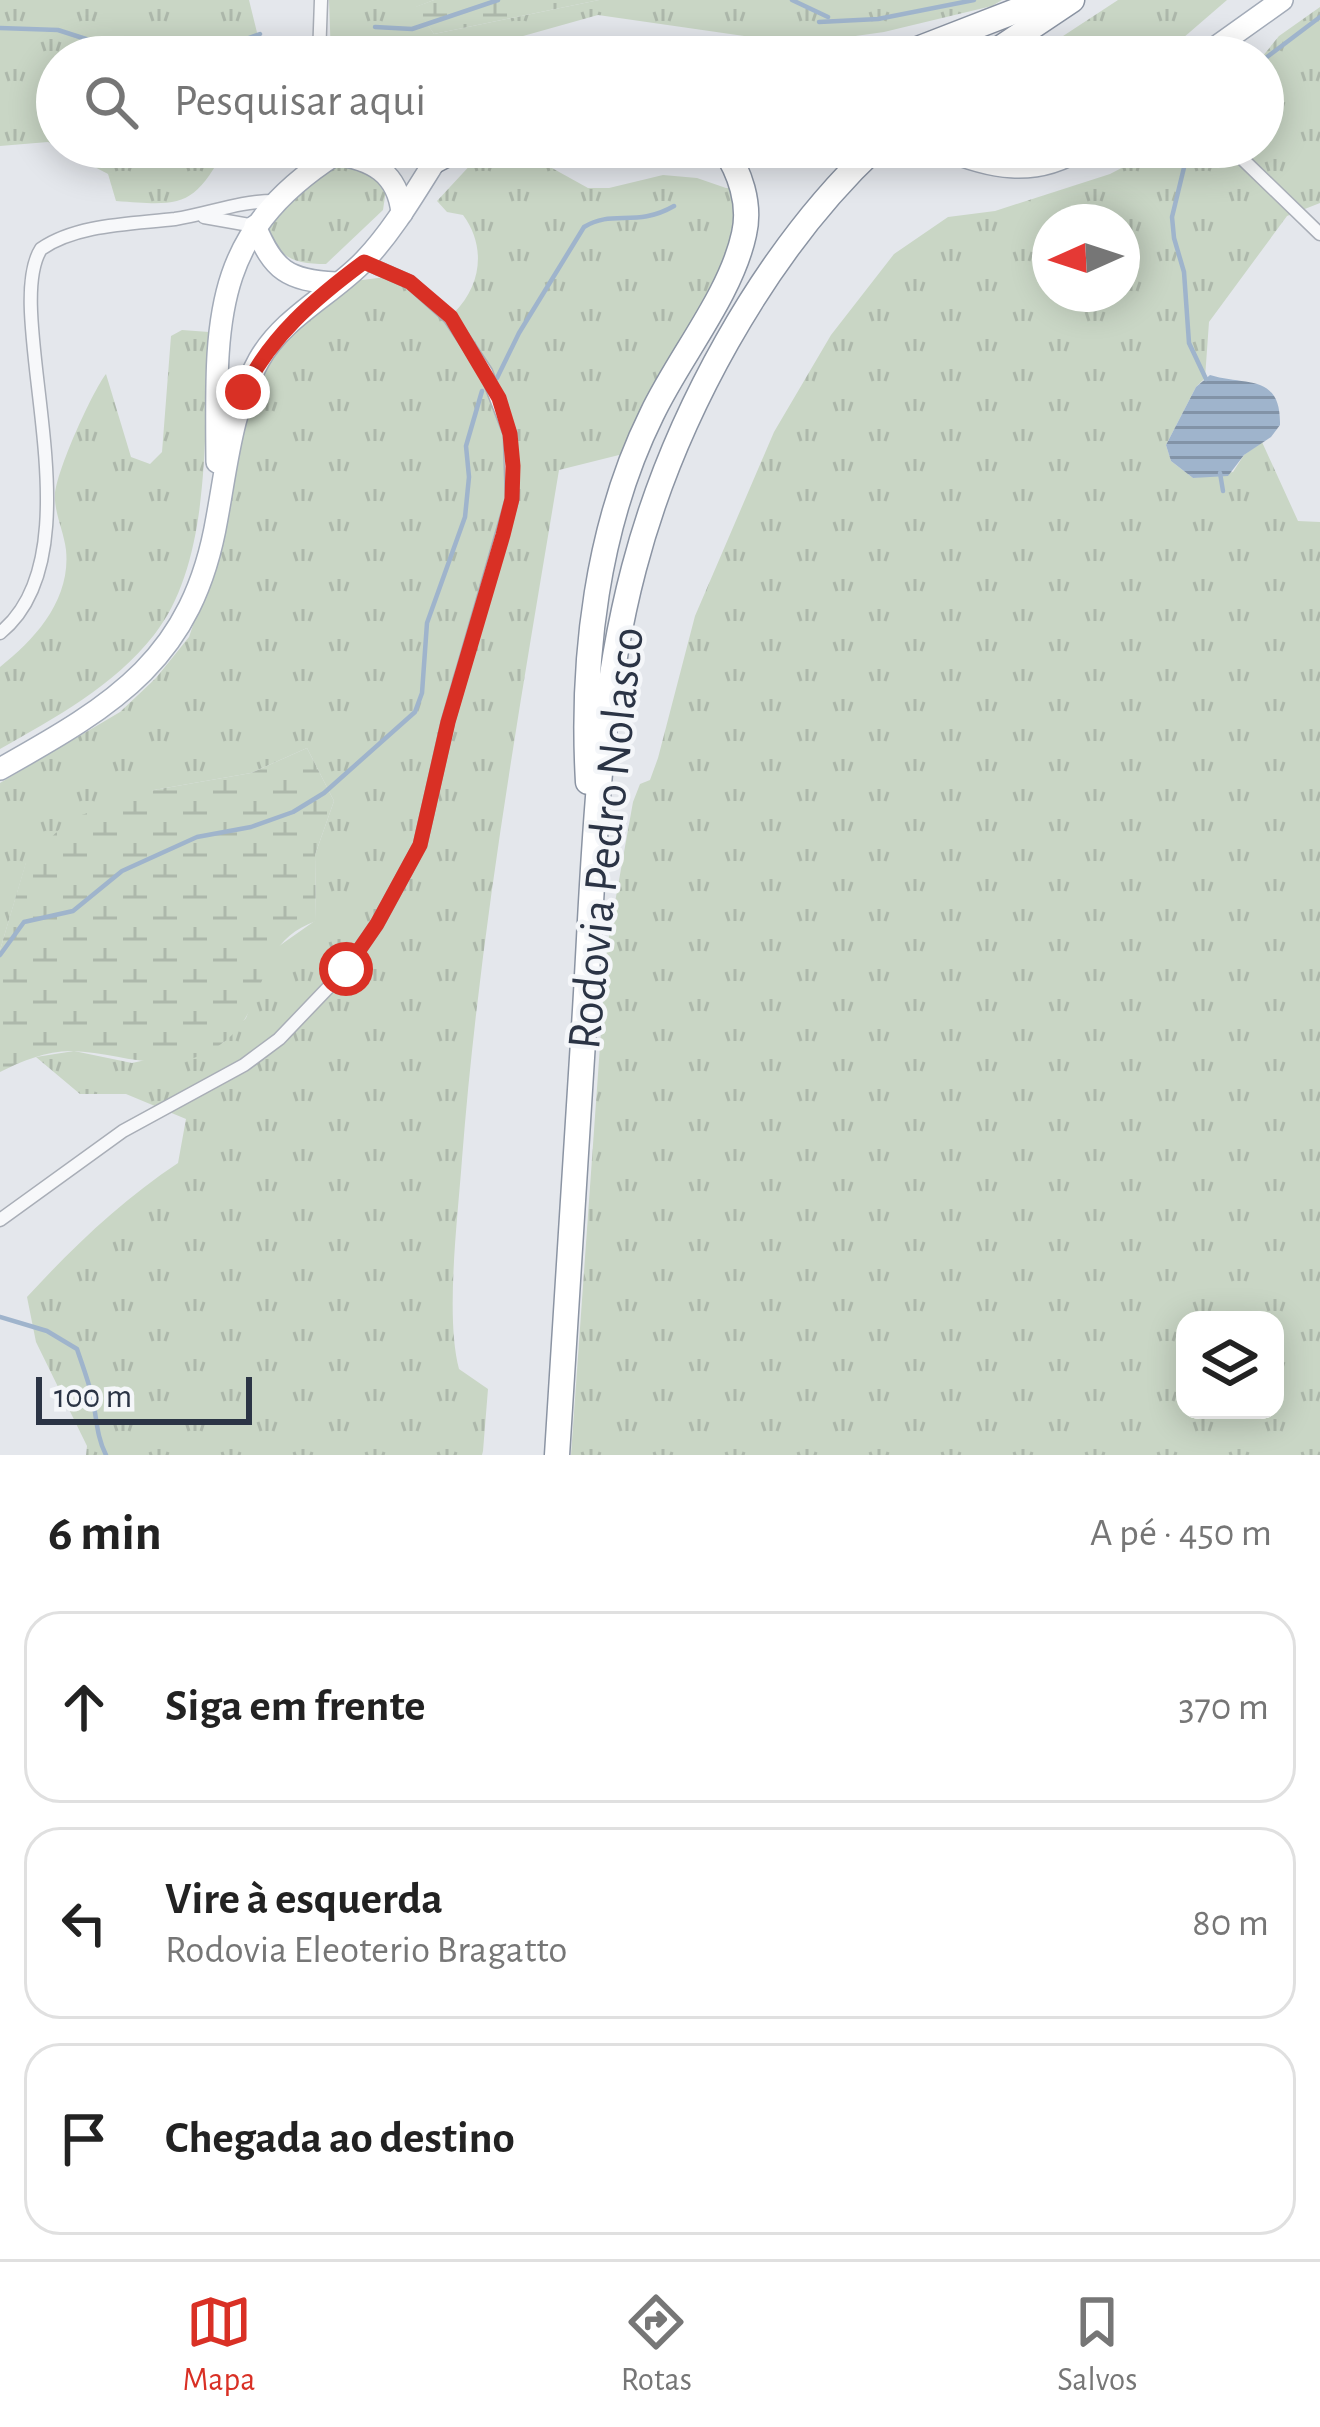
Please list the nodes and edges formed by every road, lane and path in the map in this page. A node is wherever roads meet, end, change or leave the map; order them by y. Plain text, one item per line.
1 (321, 0) edge
2 (1044, 0) edge
3 (1072, 0) edge
4 (1282, 0) edge
5 (1263, 8) edge
6 (320, 36) edge
7 (951, 36) edge
8 (1018, 36) edge
9 (1228, 36) edge
10 (315, 168) edge
11 (380, 168) edge
12 (430, 168) edge
13 (734, 168) edge
14 (857, 168) edge
15 (1252, 168) edge
16 (274, 201) junction
17 (402, 213) junction
18 (197, 215) junction
19 (255, 226) junction
20 (1320, 234) edge
21 (364, 262) junction
22 (336, 283) junction
23 (16, 290) dead end
24 (30, 467) dead end
25 (218, 517) junction
26 (0, 633) edge
27 (0, 769) edge
28 (595, 838) junction
29 (0, 1220) edge
30 (557, 1455) edge

1 - 6 street
2 - 7 highway
3 - 8 highway
4 - 5 main road
5 - 9 main road
10 - 16 main road
11 - 17 main road
12 - 17 main road
13 - 28 highway
14 - 28 highway, Rodovia Pedro Nolasco
15 - 20 street
16 - 18 street
16 - 19 main road
17 - 21 main road
18 - 19 street
18 - 23 street
19 - 22 main road
19 - 25 main road
21 - 22 main road
21 - 29 street
22 - 25 main road
24 - 26 street
25 - 27 main road
28 - 30 highway, Rodovia Pedro Nolasco

